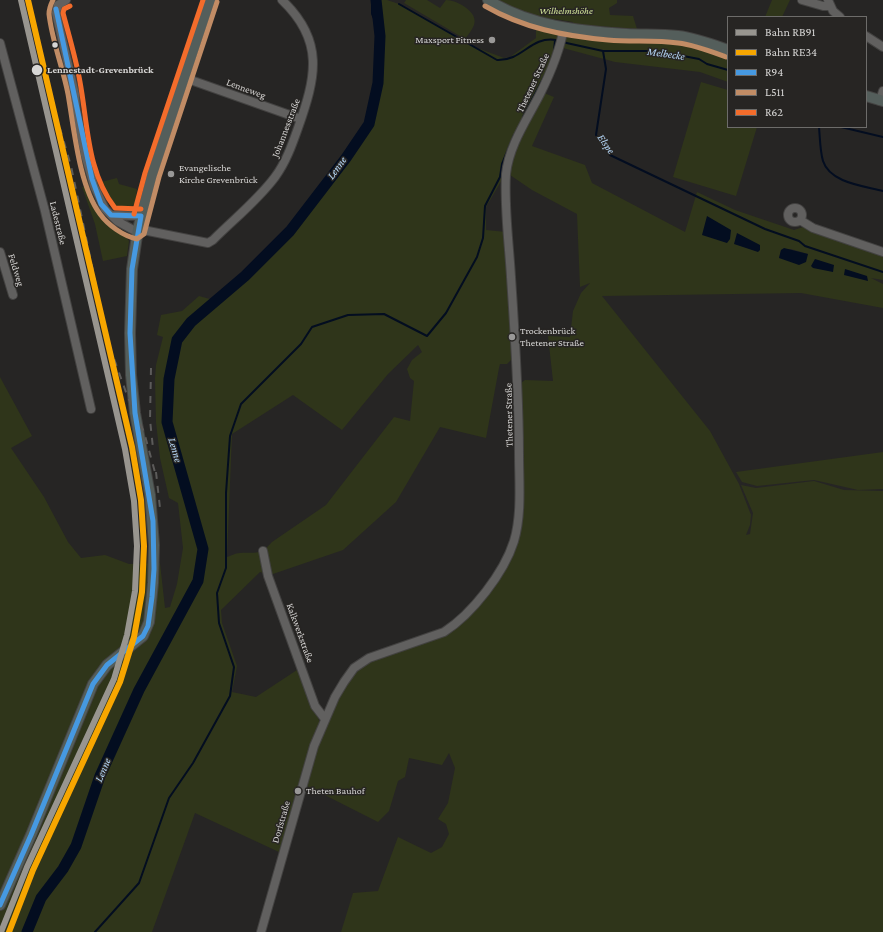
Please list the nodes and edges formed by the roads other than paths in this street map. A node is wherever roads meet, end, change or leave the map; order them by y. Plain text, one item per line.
1 (66, 0) edge
2 (210, 0) edge
3 (282, 0) edge
4 (488, 0) edge
5 (802, 0) edge
6 (829, 3) edge
7 (839, 16) edge
8 (563, 31) junction
9 (867, 37) edge
10 (0, 43) edge
11 (883, 47) edge
12 (727, 50) edge
13 (185, 78) junction
14 (867, 96) edge
15 (882, 98) edge
16 (301, 120) junction
17 (111, 215) junction
18 (141, 216) junction
19 (800, 220) dead end
20 (137, 231) junction
21 (0, 252) edge
22 (883, 252) edge
23 (13, 294) dead end
24 (91, 409) dead end
25 (263, 551) dead end
26 (325, 719) junction
27 (0, 905) edge
28 (261, 932) edge

1 - 17 street, Johannesstraße
2 - 13 main road
3 - 16 street, Johannesstraße
4 - 8 main road
5 - 6 street
6 - 7 street
8 - 12 main road
8 - 26 street, Thetener Straße
9 - 11 street
10 - 24 street, Ladestraße
13 - 16 street, Lenneweg
13 - 18 main road
14 - 15 main road
16 - 20 street, Johannesstraße
17 - 18 street
17 - 20 street, Johannesstraße
18 - 20 main road
19 - 22 street
20 - 27 main road
21 - 23 street, Feldweg
25 - 26 street, Kalkwerkstraße
26 - 28 street, Dorfstraße

